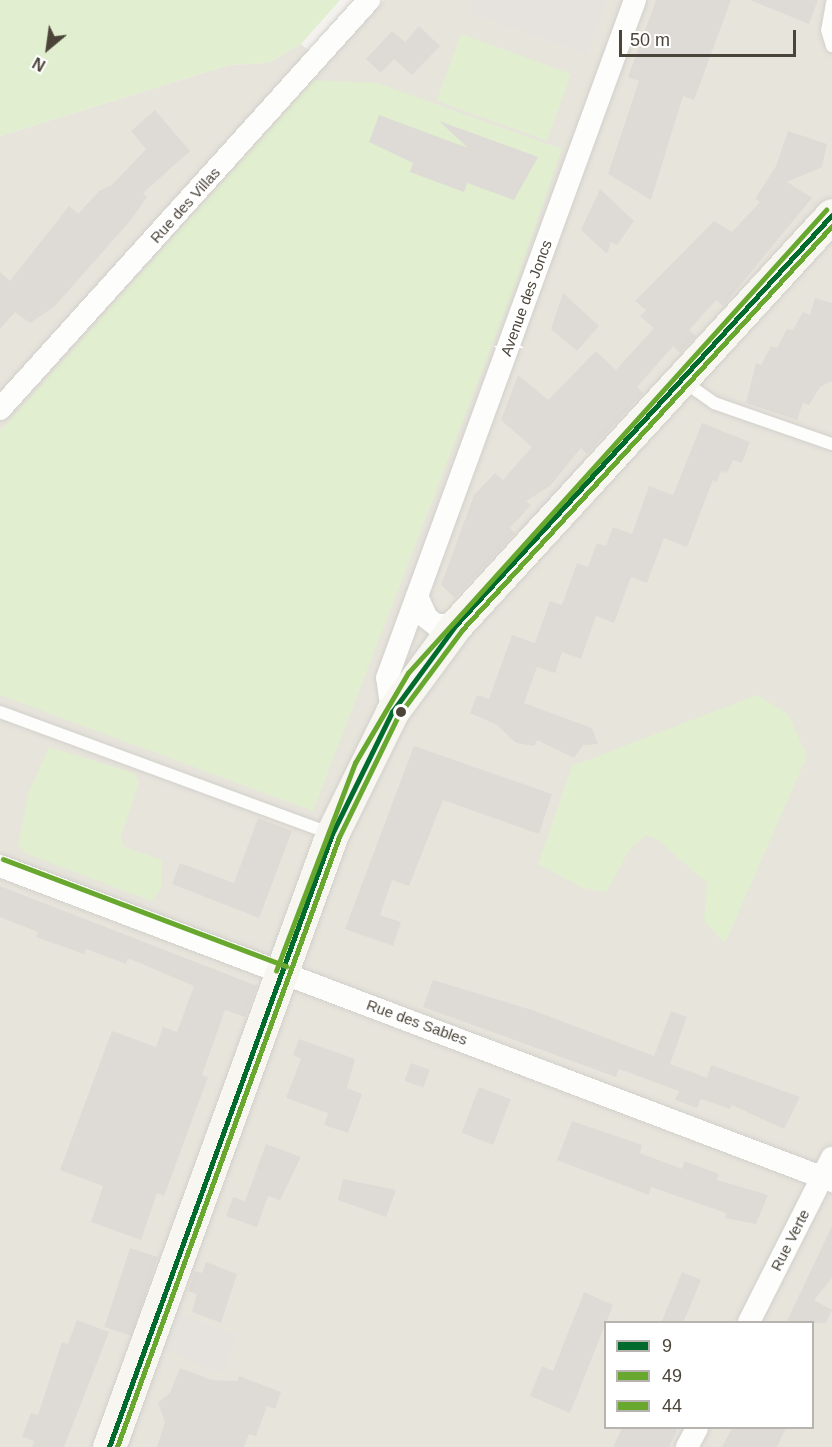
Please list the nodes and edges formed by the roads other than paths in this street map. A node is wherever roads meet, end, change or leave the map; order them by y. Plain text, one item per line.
1 (369, 0) edge
2 (635, 0) edge
3 (832, 3) edge
4 (832, 46) edge
5 (832, 215) edge
6 (682, 380) junction
7 (0, 410) edge
8 (832, 444) edge
9 (417, 596) junction
10 (456, 626) junction
11 (0, 712) edge
12 (392, 712) junction
13 (332, 834) junction
14 (0, 866) edge
15 (283, 973) junction
16 (829, 1172) edge
17 (750, 1321) edge
18 (696, 1429) edge
19 (109, 1447) edge
20 (687, 1447) edge

1 - 7 street, Rue des Villas
2 - 9 street, Avenue des Joncs
3 - 4 lane
5 - 6 street
6 - 8 lane
6 - 10 street
9 - 10 street
9 - 12 street, Avenue des Joncs
10 - 12 street
11 - 13 lane
12 - 13 street
13 - 15 street
14 - 15 street, Rue des Sables
15 - 16 street, Rue des Sables
15 - 19 street
16 - 17 street, Rue Verte
18 - 20 street

